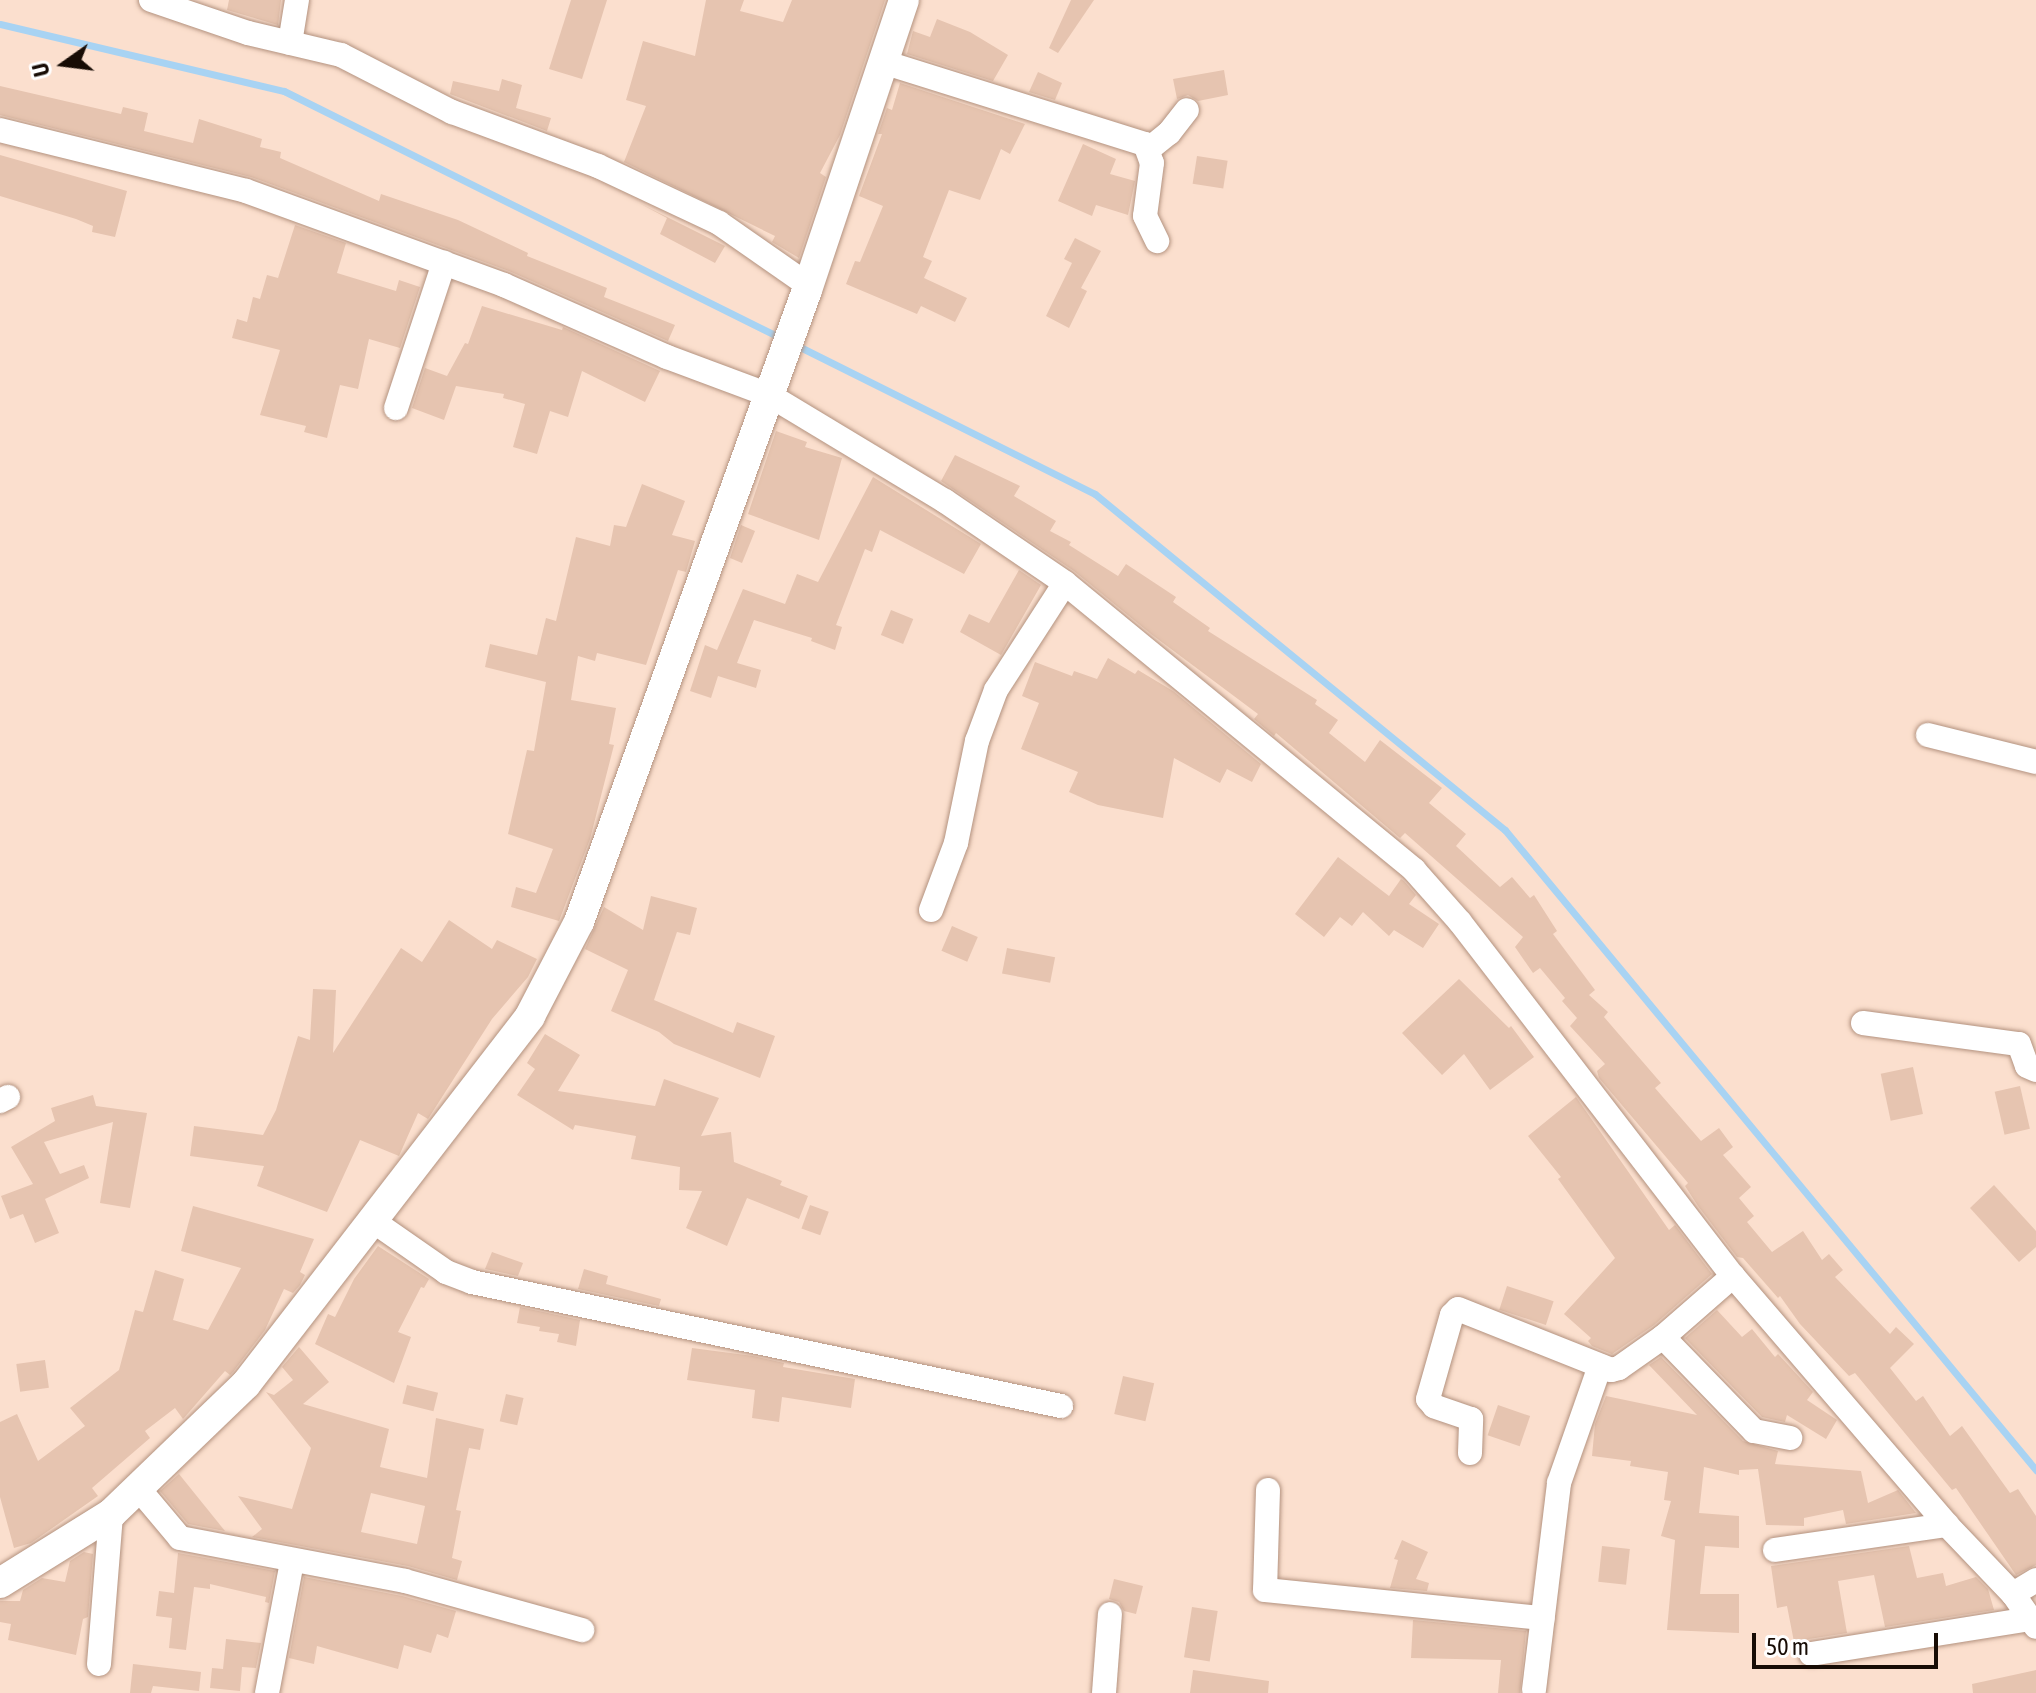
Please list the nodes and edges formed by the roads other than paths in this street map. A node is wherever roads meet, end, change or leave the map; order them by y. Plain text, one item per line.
1 (297, 0) edge
2 (904, 0) edge
3 (164, 2) edge
4 (293, 44) junction
5 (883, 62) junction
6 (1187, 110) dead end
7 (0, 130) edge
8 (1149, 149) junction
9 (1157, 241) dead end
10 (444, 263) junction
11 (807, 288) junction
12 (773, 383) junction
13 (396, 408) dead end
14 (1065, 583) junction
15 (1928, 735) dead end
16 (2036, 762) edge
17 (931, 910) dead end
18 (1863, 1023) dead end
19 (2036, 1070) edge
20 (373, 1221) junction
21 (1733, 1276) junction
22 (1663, 1337) junction
23 (1600, 1366) junction
24 (1061, 1406) dead end
25 (1790, 1438) dead end
26 (1470, 1453) dead end
27 (138, 1488) junction
28 (1268, 1490) dead end
29 (111, 1514) junction
30 (1947, 1525) junction
31 (1775, 1550) dead end
32 (292, 1562) junction
33 (2036, 1580) edge
34 (0, 1583) edge
35 (2013, 1594) junction
36 (1110, 1614) dead end
37 (1543, 1618) junction
38 (2033, 1623) edge
39 (582, 1630) dead end
40 (1811, 1654) dead end
41 (99, 1664) dead end
42 (1534, 1690) dead end
43 (267, 1693) edge
44 (1104, 1693) edge

1 - 4 street
2 - 5 street
3 - 4 street
4 - 11 street
5 - 8 street
5 - 11 street
6 - 8 street
7 - 10 street
8 - 9 street
10 - 12 street
10 - 13 street
11 - 12 street
12 - 14 street
12 - 20 street
14 - 17 street
14 - 21 street
15 - 16 street
18 - 19 street
20 - 24 street
20 - 27 street
21 - 22 street
21 - 30 street
22 - 23 street
22 - 25 street
23 - 26 street
23 - 37 street
27 - 29 street
27 - 32 street
28 - 37 street
29 - 34 street
29 - 41 street
30 - 31 street
30 - 35 street
32 - 39 street
32 - 43 street
33 - 35 street
35 - 38 street
36 - 44 street
37 - 42 street
38 - 40 street

